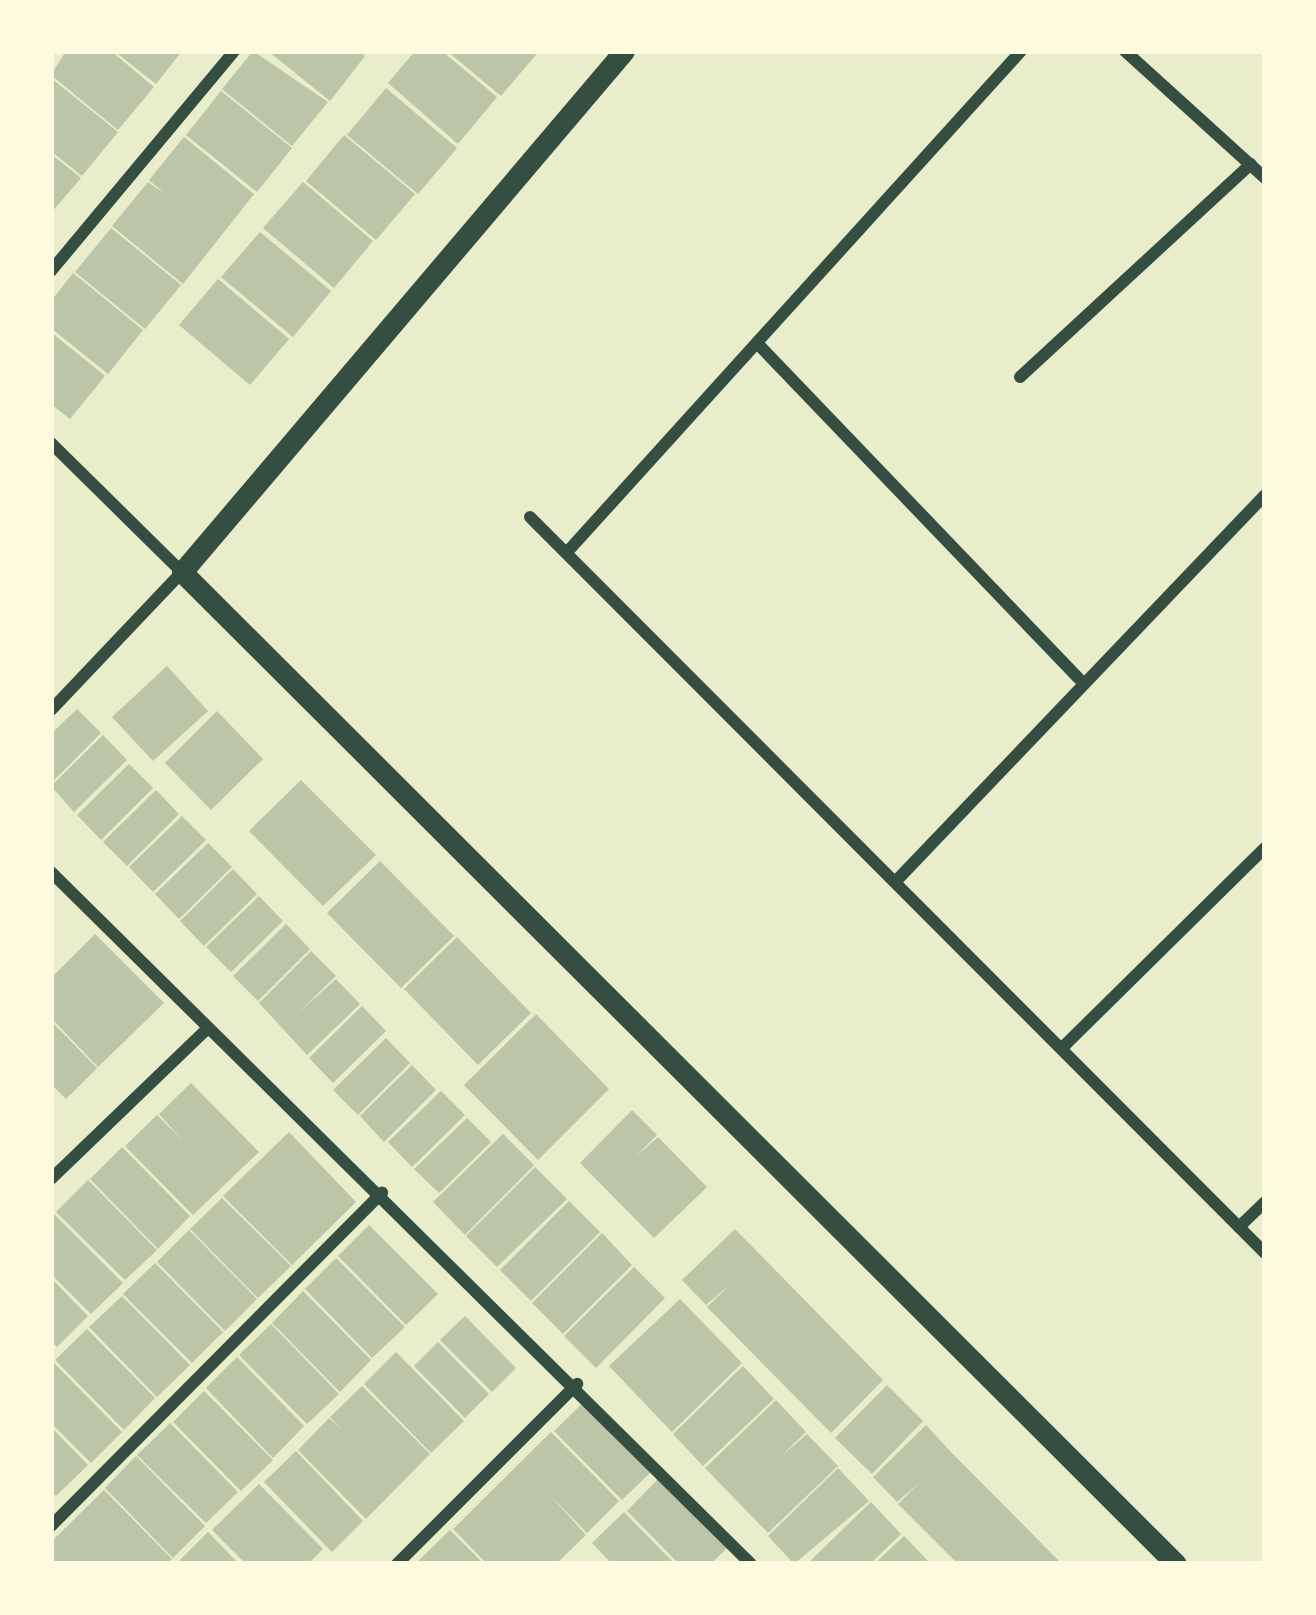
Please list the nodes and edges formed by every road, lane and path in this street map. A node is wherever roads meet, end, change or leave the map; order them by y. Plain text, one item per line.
1 (234, 51) edge
2 (623, 51) edge
3 (1021, 51) edge
4 (1125, 51) edge
5 (1251, 164) junction
6 (1265, 178) edge
7 (51, 271) edge
8 (757, 343) junction
9 (1020, 377) dead end
10 (51, 443) edge
11 (1265, 495) edge
12 (530, 517) dead end
13 (569, 550) junction
14 (182, 572) junction
15 (1079, 679) junction
16 (51, 710) edge
17 (1265, 848) edge
18 (51, 872) edge
19 (898, 879) junction
20 (207, 1029) junction
21 (1063, 1047) junction
22 (51, 1178) edge
23 (382, 1193) junction
24 (1265, 1202) edge
25 (1240, 1227) junction
26 (1265, 1253) edge
27 (577, 1384) junction
28 (51, 1526) edge
29 (740, 1552) junction
30 (397, 1564) edge
31 (728, 1564) edge
32 (751, 1564) edge
33 (1177, 1564) edge

1 - 7 street
2 - 14 street
3 - 8 street
4 - 5 street
5 - 6 street
5 - 9 street
8 - 13 street
8 - 15 street
10 - 14 street
11 - 15 street
12 - 13 street
13 - 19 street
14 - 16 street
14 - 33 street
15 - 19 street
17 - 21 street
18 - 20 street
19 - 21 street
20 - 22 street
20 - 23 street
21 - 25 street
23 - 27 street
23 - 28 street
24 - 25 street
25 - 26 street
27 - 29 street
27 - 30 street
29 - 31 street
29 - 32 street

